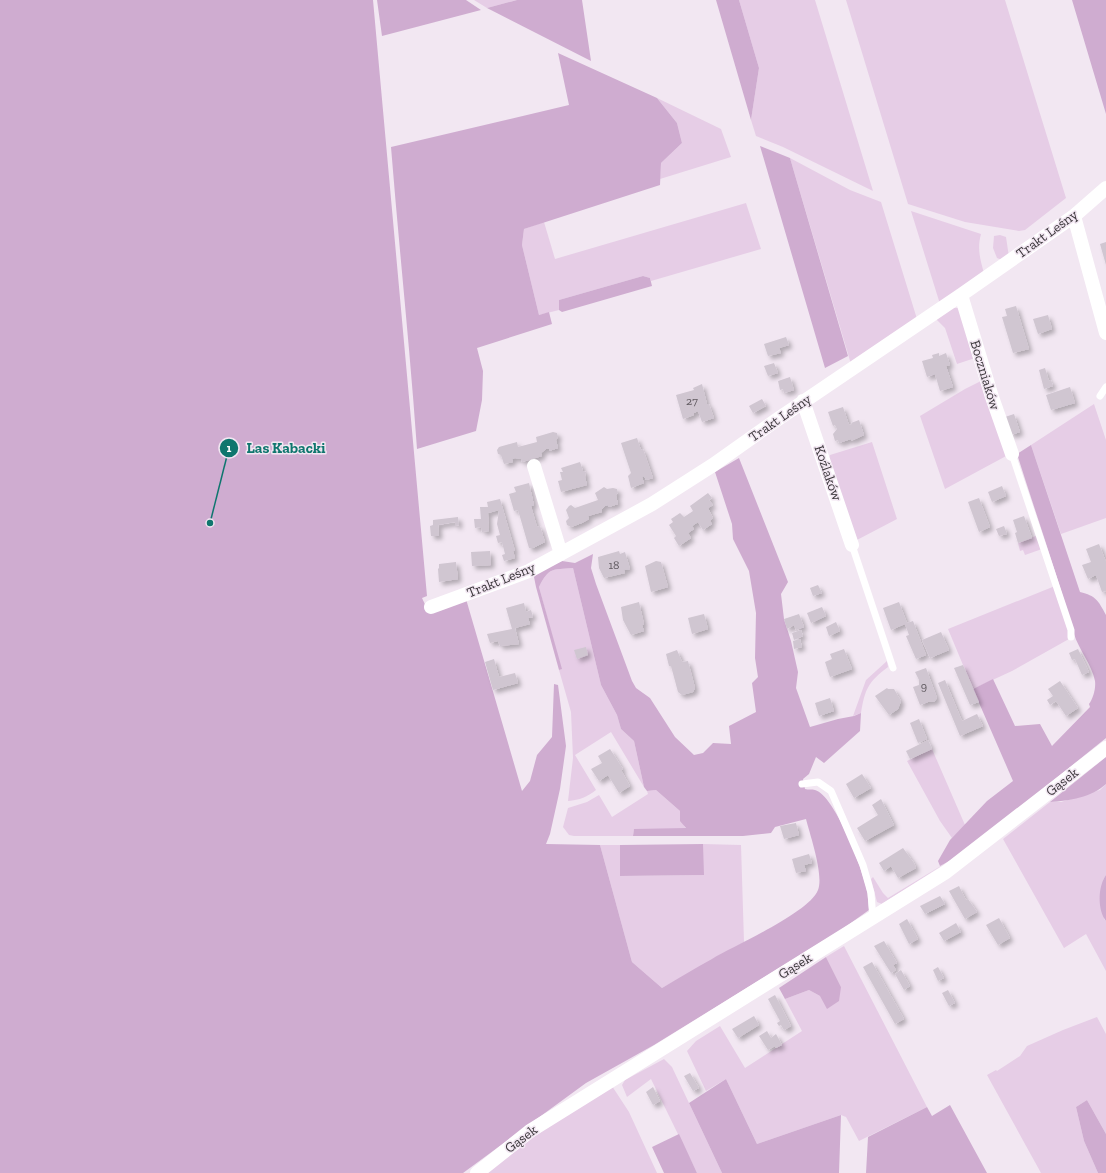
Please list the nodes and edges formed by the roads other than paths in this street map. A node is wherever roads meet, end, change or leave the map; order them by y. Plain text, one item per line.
1 (1106, 188) edge
2 (1074, 216) junction
3 (961, 295) junction
4 (1106, 333) edge
5 (1106, 387) edge
6 (1100, 396) dead end
7 (803, 401) junction
8 (1012, 454) joint
9 (534, 466) dead end
10 (852, 545) joint
11 (561, 554) junction
12 (431, 607) dead end
13 (1072, 637) dead end
14 (893, 668) dead end
15 (1106, 748) edge
16 (802, 784) dead end
17 (873, 919) junction
18 (477, 1173) edge

1 - 2 street, Trakt Leśny
2 - 3 street, Trakt Leśny
2 - 4 street
3 - 7 street, Trakt Leśny
3 - 8 street, Boczniaków
5 - 6 lane
7 - 10 street, Koźlaków
7 - 11 street, Trakt Leśny
8 - 13 lane
9 - 11 street
10 - 14 lane
11 - 12 street, Trakt Leśny
15 - 17 street, Gąsek
16 - 17 lane
17 - 18 street, Gąsek

